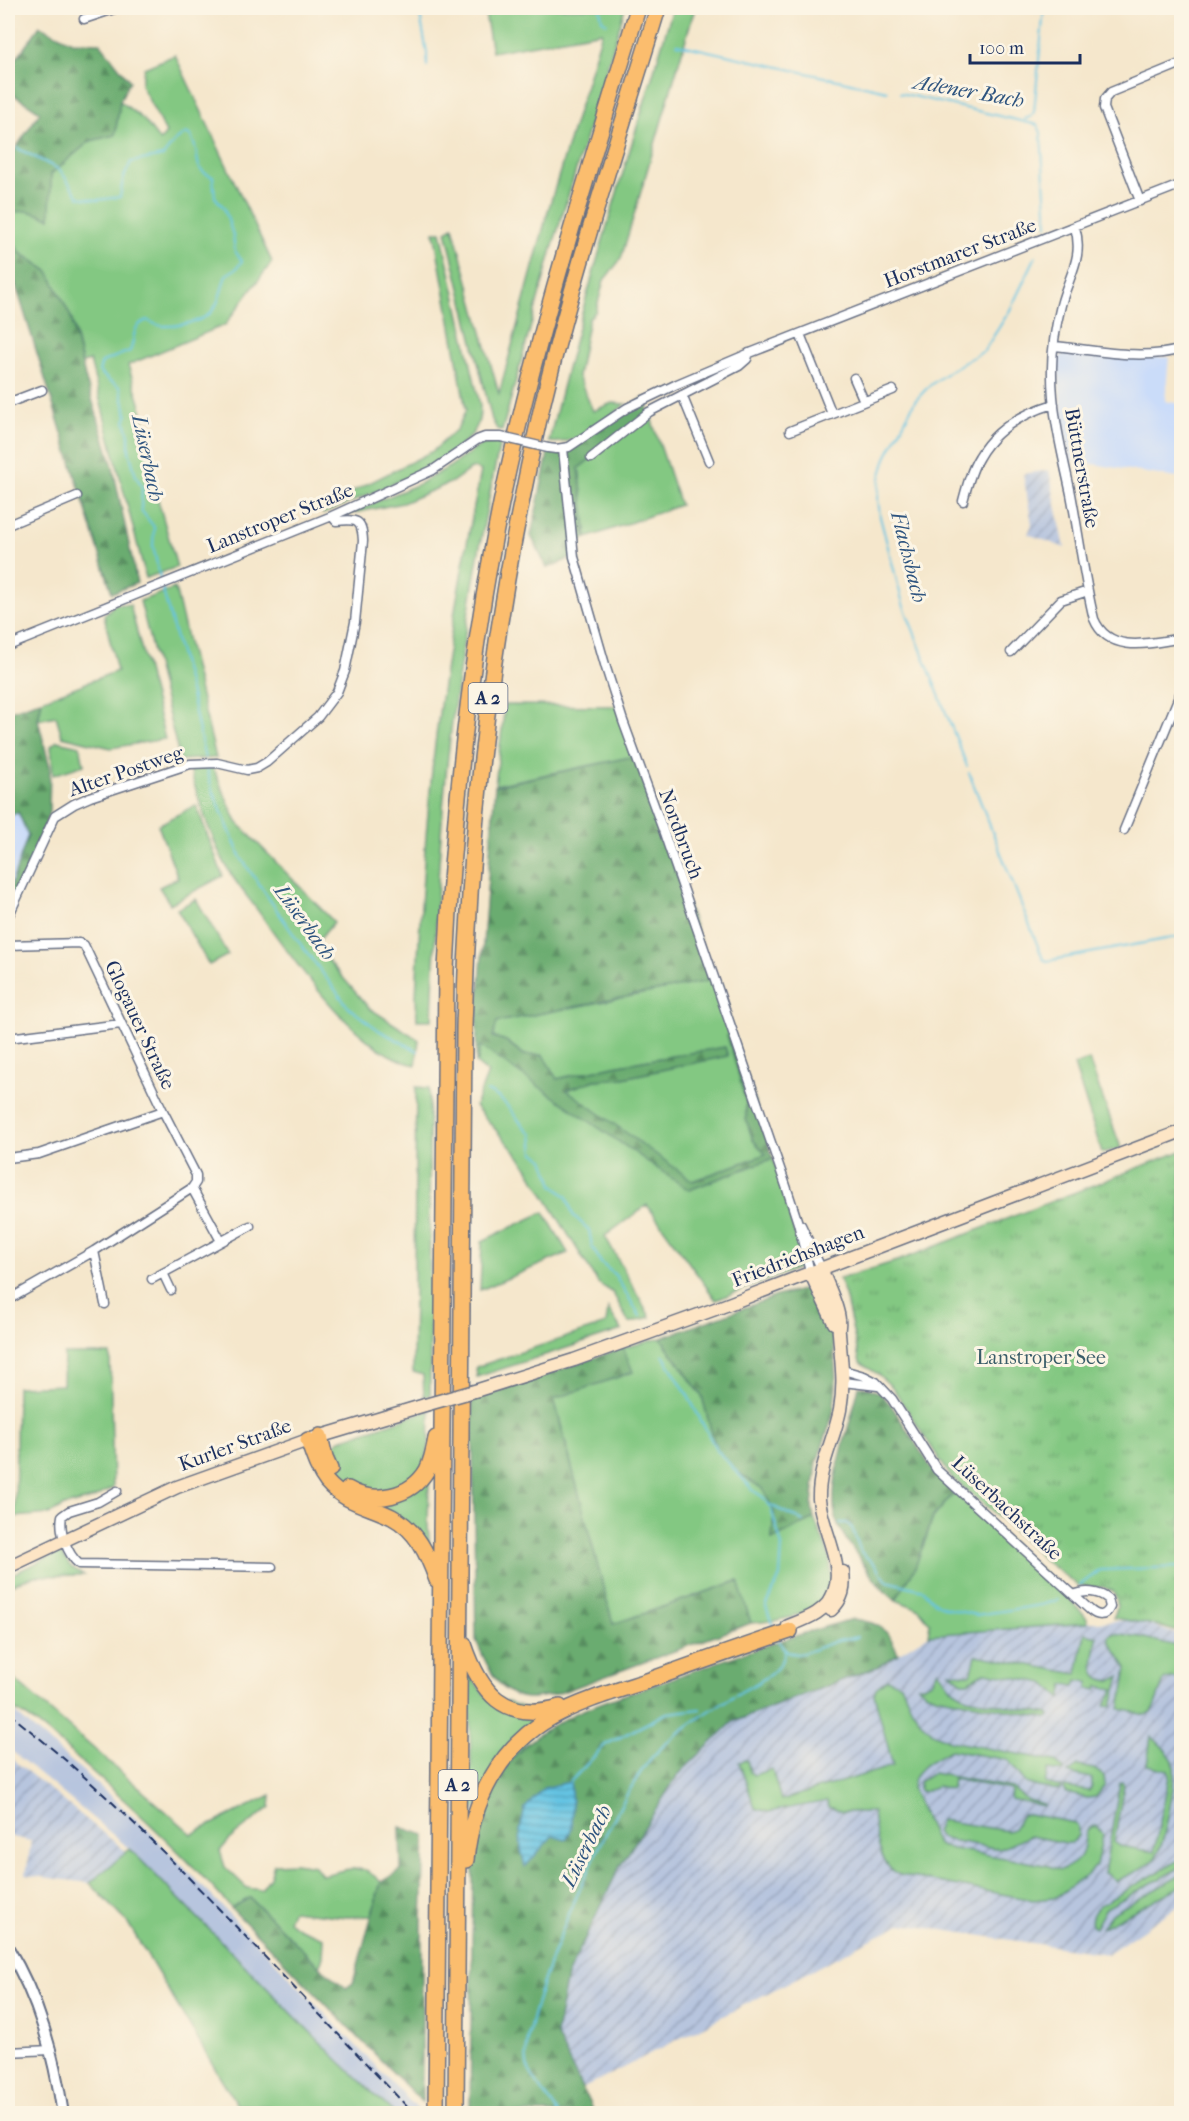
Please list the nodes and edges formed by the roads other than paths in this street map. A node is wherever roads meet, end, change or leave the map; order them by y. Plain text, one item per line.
1 (117, 8) edge
2 (638, 8) edge
3 (658, 8) edge
4 (84, 19) dead end
5 (1182, 63) edge
6 (1182, 184) edge
7 (1140, 201) junction
8 (1075, 226) junction
9 (800, 334) junction
10 (1054, 346) junction
11 (1182, 349) edge
12 (750, 353) junction
13 (854, 378) dead end
14 (42, 390) dead end
15 (892, 390) dead end
16 (682, 395) junction
17 (864, 402) junction
18 (8, 403) edge
19 (1054, 404) junction
20 (832, 414) junction
21 (790, 431) dead end
22 (562, 449) junction
23 (591, 458) dead end
24 (709, 461) dead end
25 (77, 496) dead end
26 (963, 501) dead end
27 (332, 516) junction
28 (8, 525) edge
29 (1088, 591) junction
30 (1182, 638) edge
31 (8, 646) edge
32 (1011, 652) dead end
33 (1182, 689) edge
34 (1124, 830) dead end
35 (8, 917) edge
36 (8, 945) edge
37 (121, 1024) junction
38 (8, 1038) edge
39 (163, 1111) junction
40 (1182, 1131) edge
41 (8, 1158) edge
42 (192, 1188) junction
43 (250, 1226) dead end
44 (221, 1240) junction
45 (94, 1251) junction
46 (816, 1270) junction
47 (163, 1273) junction
48 (152, 1279) dead end
49 (171, 1290) dead end
50 (8, 1300) edge
51 (105, 1304) dead end
52 (843, 1376) junction
53 (425, 1405) joint
54 (442, 1415) junction
55 (314, 1438) junction
56 (117, 1491) dead end
57 (64, 1540) junction
58 (8, 1567) edge
59 (272, 1567) dead end
60 (441, 1592) junction
61 (1074, 1595) dead end
62 (789, 1629) joint
63 (459, 1630) junction
64 (760, 1639) junction
65 (457, 1941) junction
66 (8, 1951) edge
67 (51, 2050) junction
68 (8, 2052) edge
69 (436, 2111) edge
70 (63, 2114) edge
71 (456, 2114) edge

1 - 4 street
2 - 54 highway, A 2
3 - 63 highway, A 2
5 - 7 street
6 - 7 street, Horstmarer Straße
7 - 8 street, Horstmarer Straße
8 - 9 street, Horstmarer Straße
8 - 10 street, Büttnerstraße
9 - 12 street, Horstmarer Straße
9 - 20 street
10 - 11 street
10 - 19 street, Büttnerstraße
12 - 16 street, Horstmarer Straße
12 - 22 street, Horstmarer Straße
13 - 17 street
14 - 18 street
15 - 17 street
16 - 23 street, Horstmarer Straße
16 - 24 street
17 - 20 street
19 - 26 street
19 - 29 street, Büttnerstraße
20 - 21 street
22 - 27 street, Lanstroper Straße, bridge
22 - 46 street, Nordbruch
25 - 28 street
27 - 31 street, Lanstroper Straße
27 - 35 street, Alter Postweg
29 - 30 street, Büttnerstraße
29 - 32 street
33 - 34 street
36 - 37 street, Glogauer Straße
37 - 38 street
37 - 39 street, Glogauer Straße
39 - 41 street
39 - 42 street, Glogauer Straße
40 - 46 main road, Friedrichshagen
42 - 44 street
42 - 45 street
43 - 44 street
44 - 47 street
45 - 50 street
45 - 51 street
46 - 52 main road
46 - 53 main road, Friedrichshagen, bridge
47 - 48 street
47 - 49 street
52 - 61 street, Lüserbachstraße
52 - 62 main road
53 - 55 main road, Kurler Straße
54 - 55 highway
54 - 60 highway, A 2
55 - 57 main road, Kurler Straße
55 - 60 highway
56 - 57 street
57 - 58 main road, Kurler Straße
57 - 59 street
60 - 69 highway, A 2
62 - 64 highway
63 - 64 highway
63 - 65 highway, A 2
64 - 65 highway
65 - 71 highway, A 2
66 - 67 street
67 - 68 street
67 - 70 street

